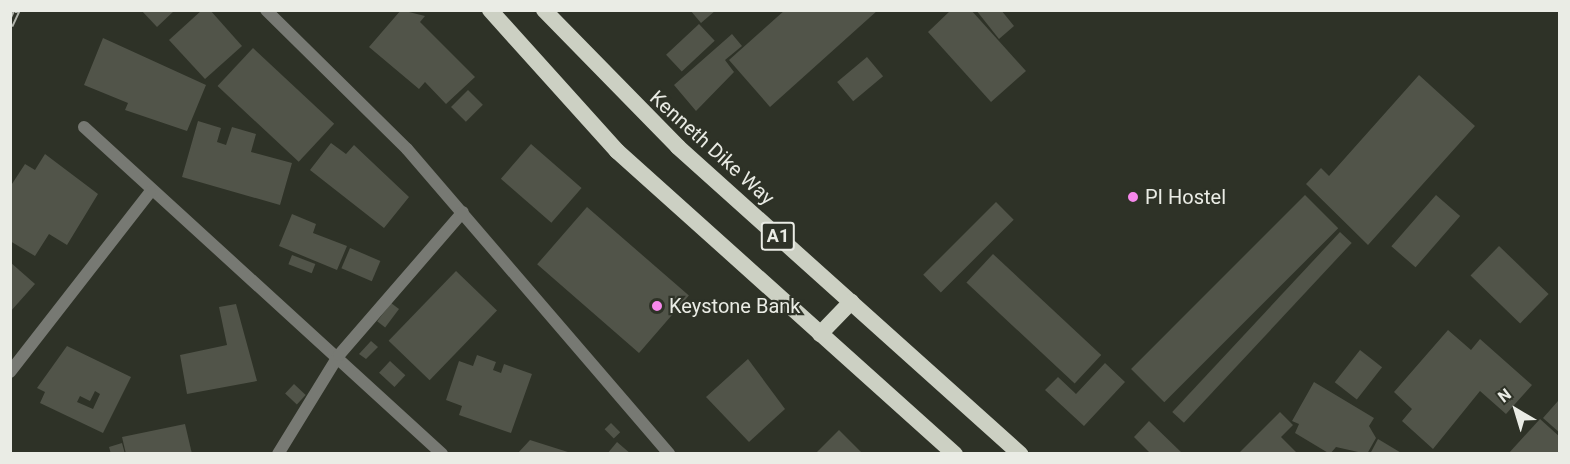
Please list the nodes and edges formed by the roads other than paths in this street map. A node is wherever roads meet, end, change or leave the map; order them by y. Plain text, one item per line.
1 (266, 10) edge
2 (490, 10) edge
3 (544, 10) edge
4 (84, 126) dead end
5 (150, 192) junction
6 (463, 212) junction
7 (851, 302) junction
8 (820, 334) junction
9 (339, 355) junction
10 (10, 372) edge
11 (278, 453) edge
12 (442, 453) edge
13 (669, 453) edge
14 (955, 453) edge
15 (1020, 453) edge

1 - 6 street
2 - 8 highway, A1
3 - 7 highway, Kenneth Dike Way / A1
4 - 5 street
5 - 9 street
5 - 10 street
6 - 9 street
6 - 13 street
7 - 8 highway
7 - 15 highway, Kenneth Dike Way / A1
8 - 14 highway, A1
9 - 11 street
9 - 12 street

